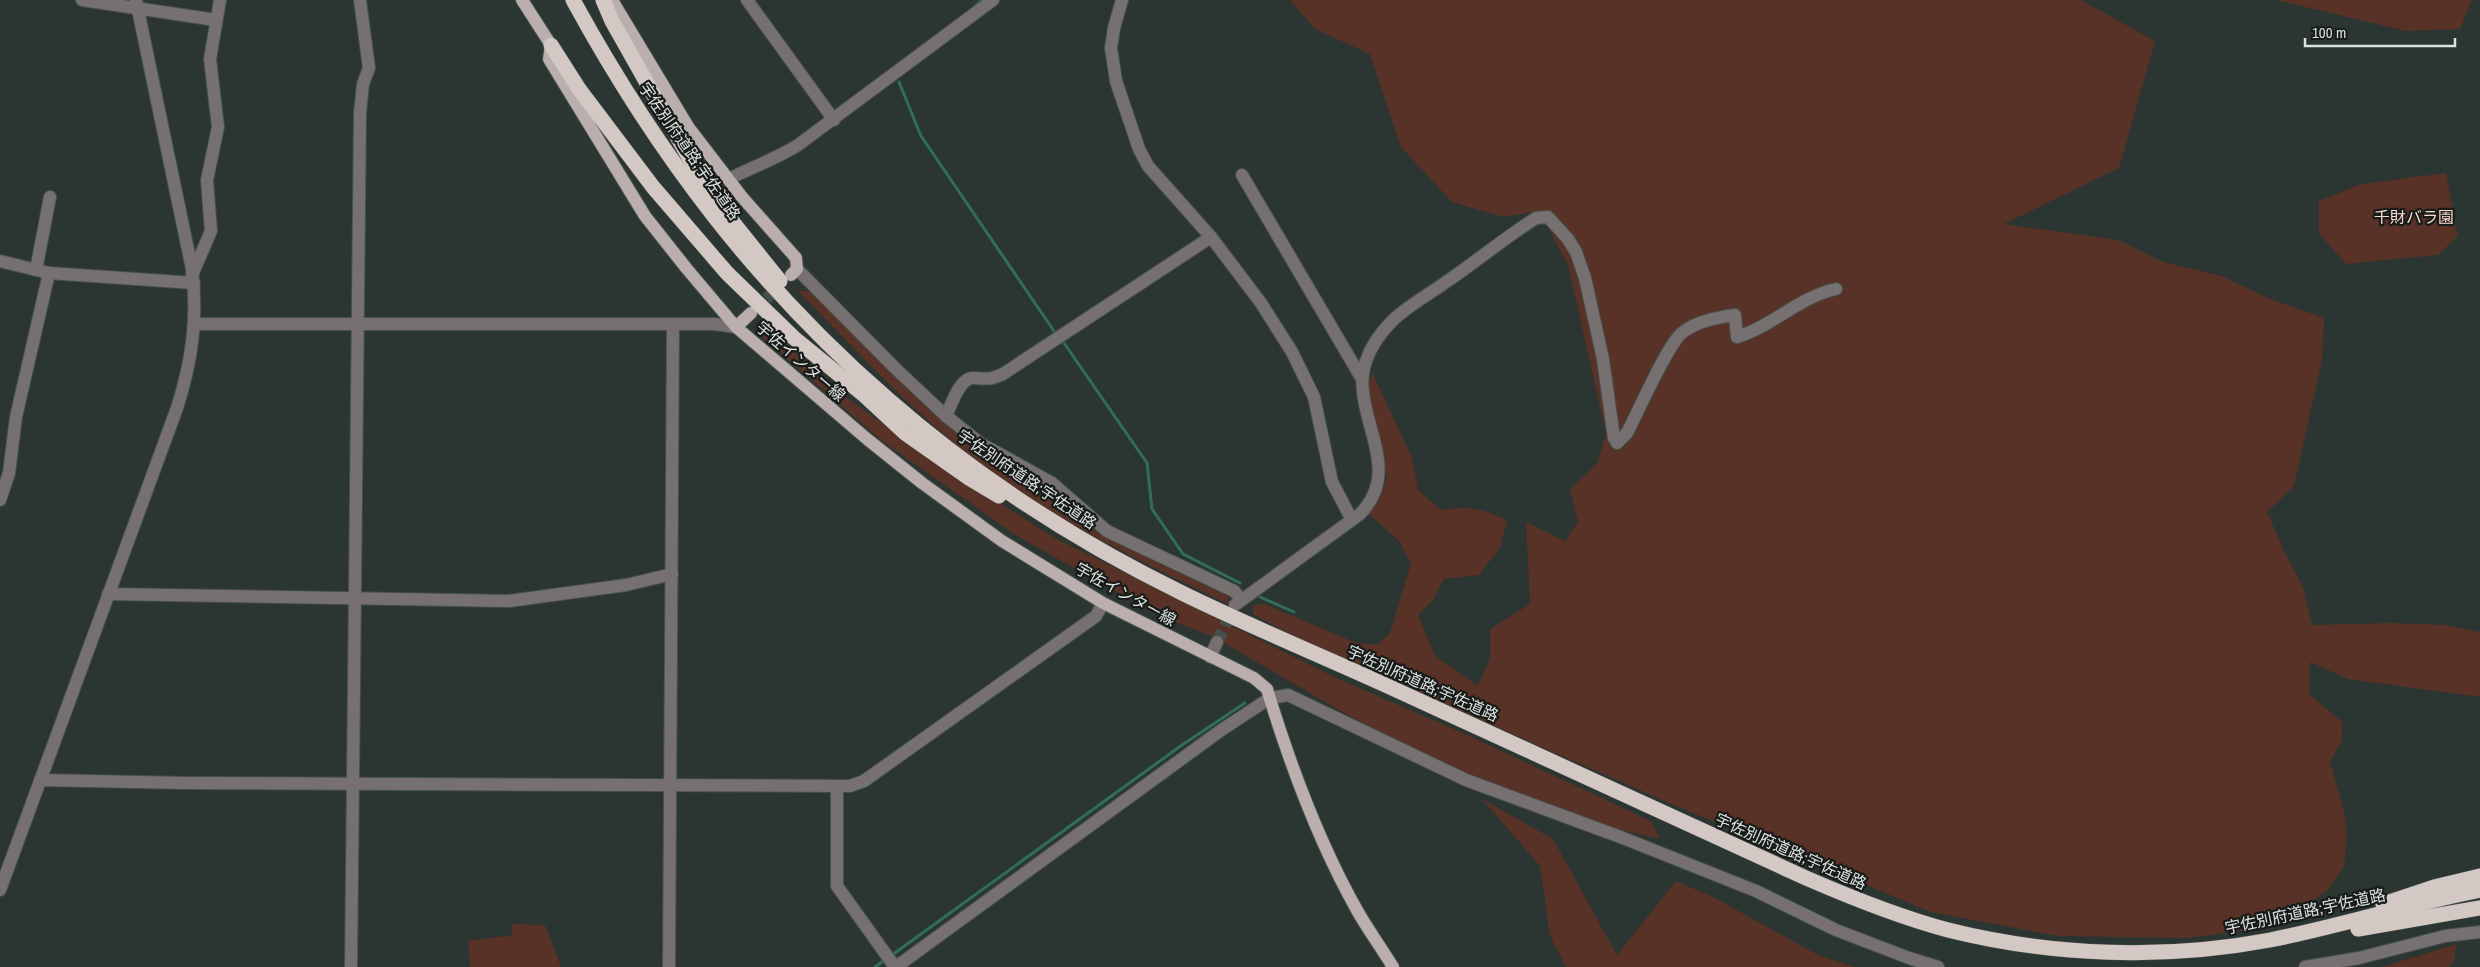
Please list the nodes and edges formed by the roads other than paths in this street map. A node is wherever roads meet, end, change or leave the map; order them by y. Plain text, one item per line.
1 (82, 0) edge
2 (220, 0) edge
3 (360, 0) edge
4 (522, 0) edge
5 (573, 0) edge
6 (603, 0) edge
7 (612, 0) edge
8 (747, 0) edge
9 (993, 0) edge
10 (1122, 0) edge
11 (137, 4) edge
12 (216, 20) junction
13 (551, 45) junction
14 (834, 120) junction
15 (1242, 175) dead end
16 (729, 179) junction
17 (50, 197) dead end
18 (1211, 237) junction
19 (0, 261) edge
20 (36, 270) junction
21 (794, 272) joint
22 (49, 273) junction
23 (193, 279) junction
24 (1836, 289) dead end
25 (789, 304) junction
26 (751, 312) tunnel mouth
27 (194, 324) junction
28 (358, 325) junction
29 (673, 326) junction
30 (736, 327) junction
31 (1362, 379) junction
32 (946, 416) junction
33 (4, 472) edge
34 (0, 500) edge
35 (1352, 520) junction
36 (1115, 557) junction
37 (672, 574) junction
38 (108, 594) junction
39 (355, 598) junction
40 (1103, 603) junction
41 (1217, 642) tunnel mouth
42 (1210, 657) junction
43 (1270, 698) junction
44 (40, 780) junction
45 (353, 784) junction
46 (671, 785) junction
47 (837, 787) junction
48 (2480, 876) edge
49 (0, 890) edge
50 (2480, 890) edge
51 (2480, 908) edge
52 (2480, 932) edge
53 (2269, 940) junction
54 (351, 967) edge
55 (669, 967) edge
56 (896, 967) edge
57 (1393, 967) edge
58 (1938, 967) edge
59 (2305, 967) edge

1 - 11 street
2 - 12 street
3 - 28 street
4 - 13 main road, 宇佐インター線
5 - 25 highway, 宇佐別府道路;宇佐道路
6 - 25 highway
7 - 16 main road
8 - 14 street
9 - 14 street
10 - 18 street
11 - 12 street
11 - 23 street
12 - 23 street
13 - 30 main road, 宇佐インター線
13 - 36 highway
14 - 16 street
15 - 31 street
16 - 21 main road
17 - 20 street
18 - 32 street
18 - 35 street
19 - 20 street
20 - 22 street
21 - 32 street
22 - 23 street
22 - 33 street
23 - 27 street
24 - 31 street
25 - 36 highway, 宇佐別府道路;宇佐道路
26 - 30 main road, 宇佐インター線
27 - 28 street
27 - 38 street
28 - 29 street
28 - 39 street
29 - 30 street
29 - 37 street
30 - 40 main road, 宇佐インター線
31 - 35 street
32 - 35 street
33 - 34 street
36 - 53 highway, 宇佐別府道路;宇佐道路
37 - 39 street
37 - 46 street
38 - 39 street
38 - 44 street
39 - 45 street
40 - 42 main road, 宇佐インター線
40 - 47 street
41 - 42 street
42 - 43 main road, 宇佐インター線
43 - 56 street
43 - 57 main road, 宇佐インター線
43 - 58 street
44 - 45 street
44 - 49 street
45 - 46 street
45 - 54 street
46 - 47 street
46 - 55 street
47 - 56 street
48 - 53 highway
50 - 53 highway, 宇佐別府道路;宇佐道路
51 - 53 highway
52 - 59 street

